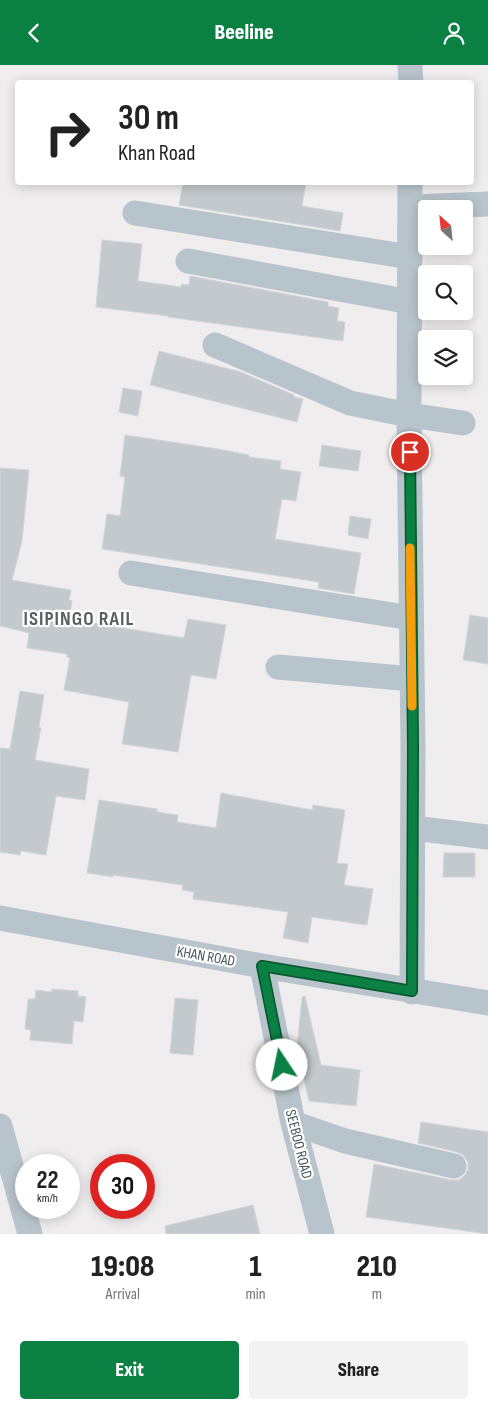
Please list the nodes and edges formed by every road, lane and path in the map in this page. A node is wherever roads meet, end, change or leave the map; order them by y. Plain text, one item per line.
1 (410, 65) edge
2 (410, 80) edge
3 (410, 185) edge
4 (488, 204) edge
5 (410, 207) junction
6 (135, 213) dead end
7 (410, 257) junction
8 (188, 261) dead end
9 (410, 301) junction
10 (215, 345) dead end
11 (409, 415) junction
12 (463, 423) dead end
13 (131, 573) dead end
14 (411, 619) junction
15 (278, 667) dead end
16 (412, 679) junction
17 (412, 828) junction
18 (488, 837) edge
19 (0, 918) edge
20 (262, 966) junction
21 (412, 991) junction
22 (488, 1003) edge
23 (293, 1123) junction
24 (0, 1126) edge
25 (454, 1166) dead end
26 (30, 1234) edge
27 (322, 1234) edge

1 - 2 street
3 - 5 street
4 - 5 street
5 - 7 street
6 - 7 street
7 - 9 street
8 - 9 street
9 - 11 street
10 - 11 street
11 - 12 street
11 - 14 street
13 - 14 street
14 - 16 street
15 - 16 street
16 - 17 street
17 - 18 street
17 - 21 street
19 - 20 street, KHAN ROAD
20 - 21 street, KHAN ROAD
20 - 23 street, SEEBOO ROAD
21 - 22 street, KHAN ROAD
23 - 25 street
23 - 27 street, SEEBOO ROAD
24 - 26 street

